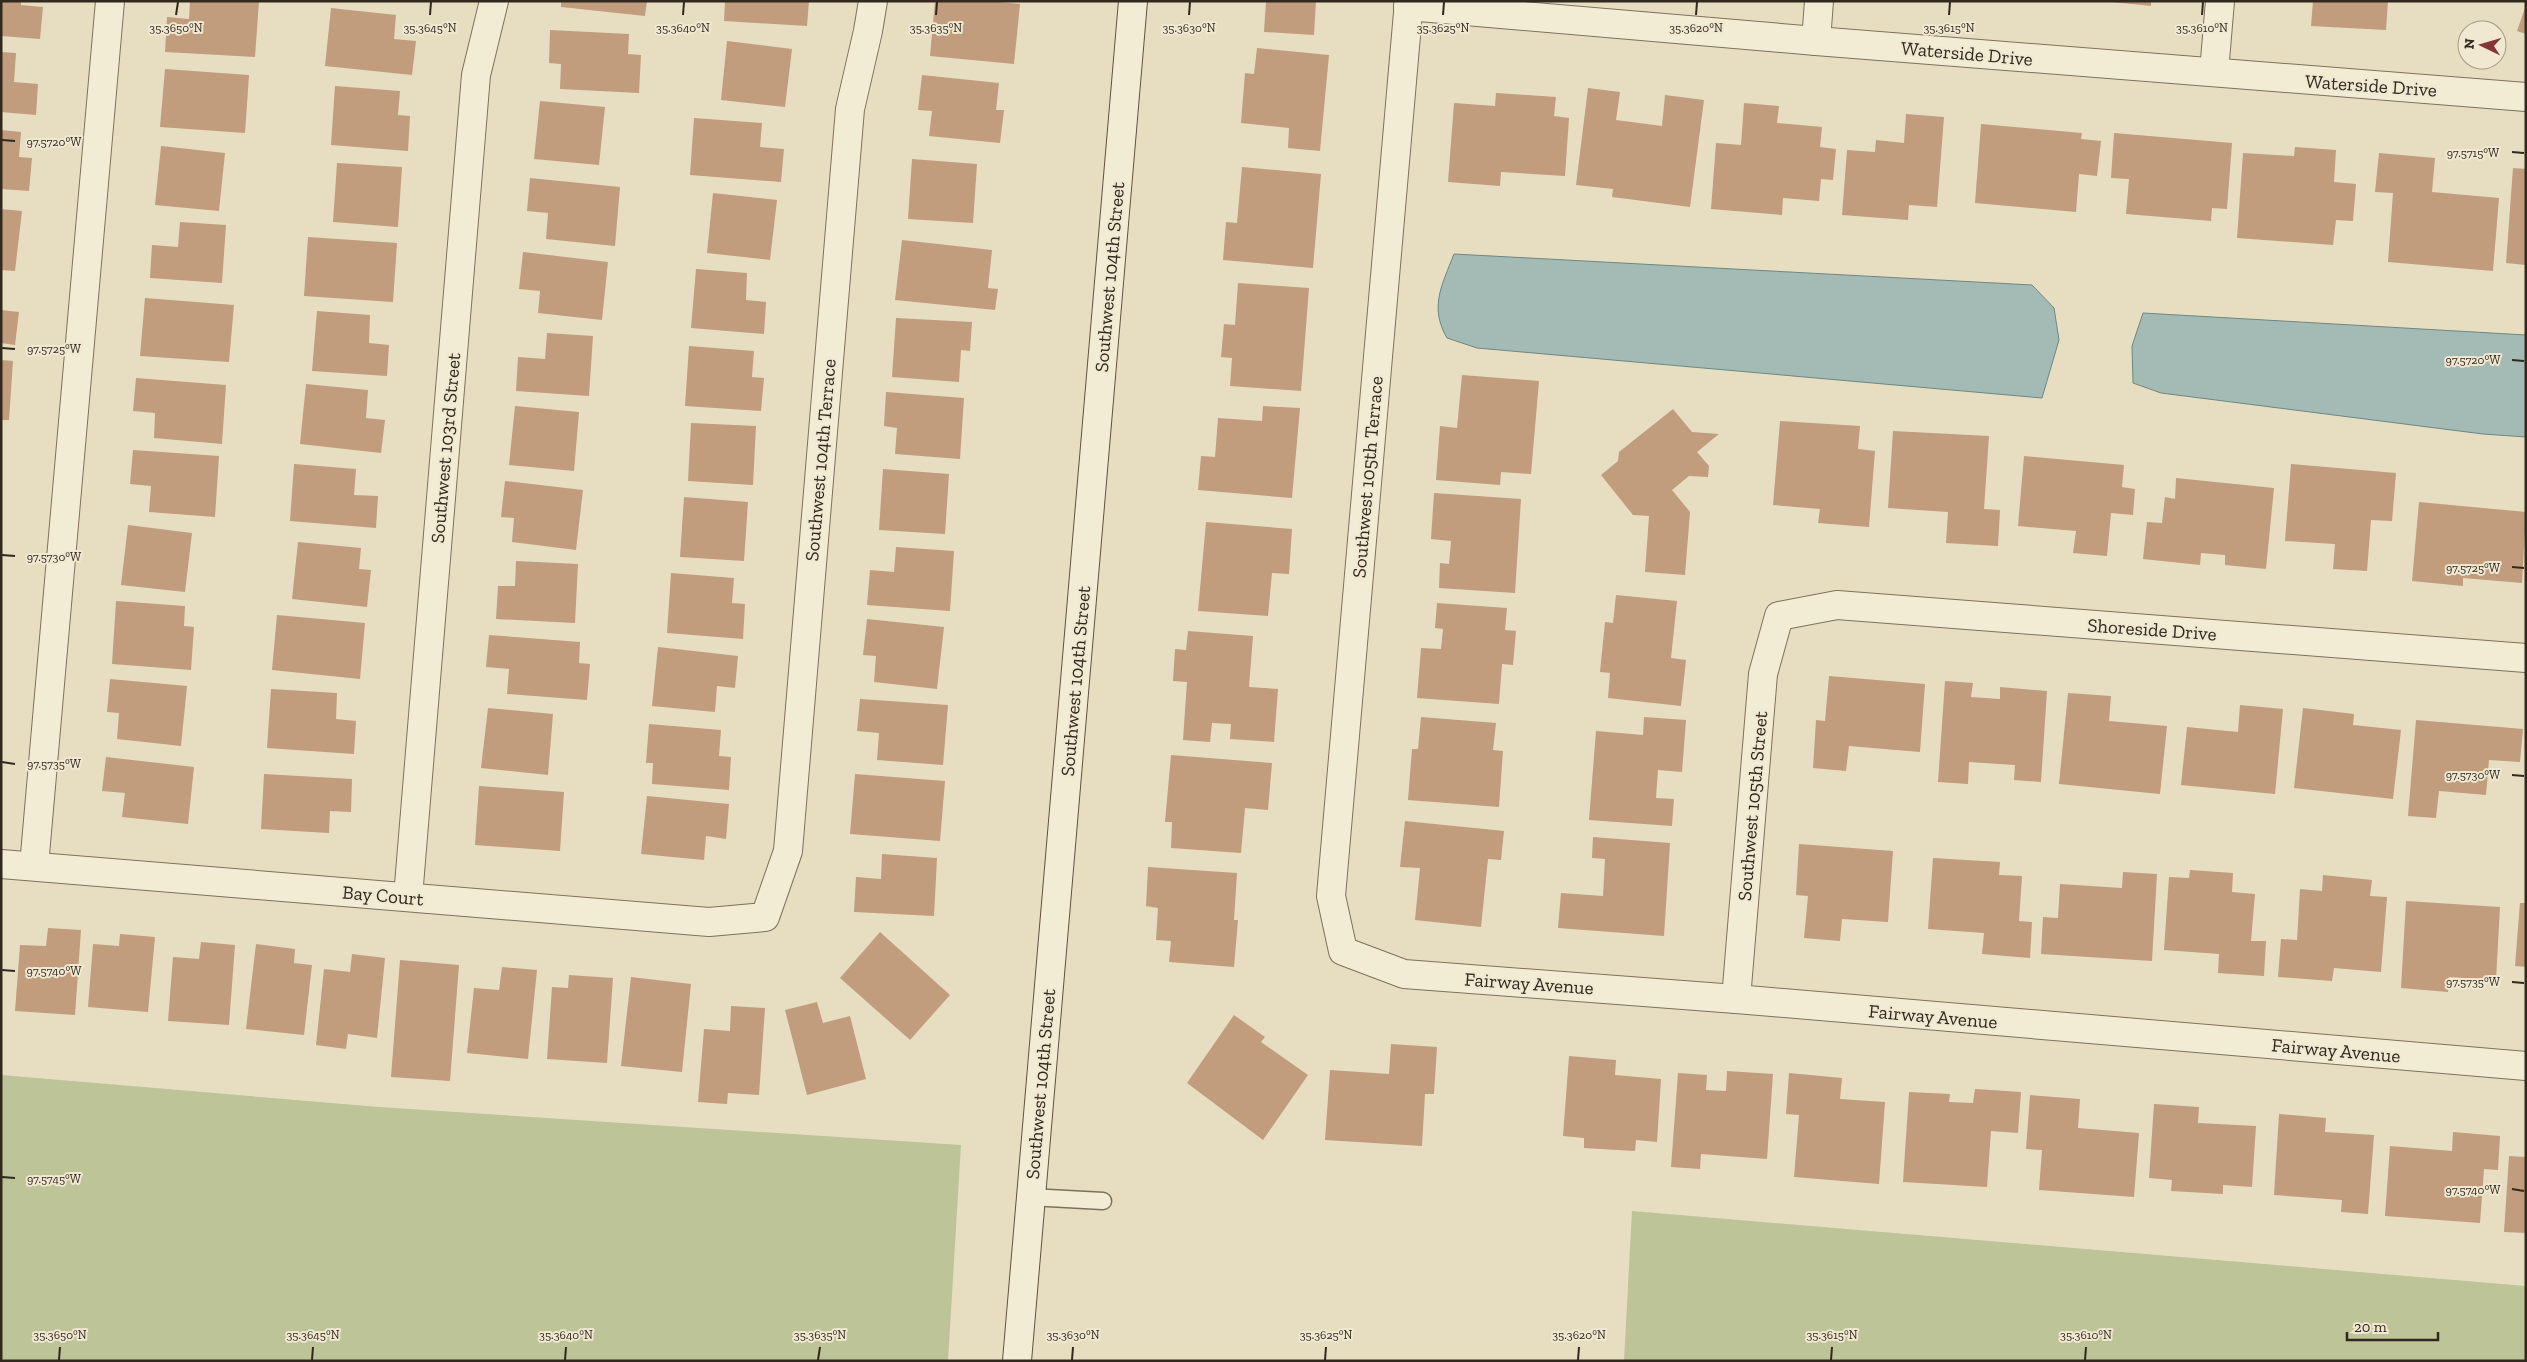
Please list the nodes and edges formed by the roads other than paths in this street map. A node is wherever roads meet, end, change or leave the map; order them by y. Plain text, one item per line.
1 (110, 1) edge
2 (494, 1) edge
3 (873, 1) edge
4 (1133, 1) edge
5 (1819, 1) edge
6 (2220, 1) edge
7 (1409, 4) edge
8 (1816, 41) junction
9 (2214, 72) junction
10 (2526, 97) edge
11 (1779, 616) joint
12 (2526, 658) edge
13 (1, 864) edge
14 (34, 866) junction
15 (408, 897) junction
16 (765, 917) joint
17 (1344, 951) joint
18 (1736, 999) junction
19 (2526, 1066) edge
20 (1030, 1197) junction
21 (1103, 1201) dead end
22 (1017, 1361) edge

1 - 14 street
2 - 15 street, Southwest 103rd Street
3 - 16 street, Southwest 104th Terrace
4 - 20 street, Southwest 104th Street
5 - 8 street
6 - 9 street
7 - 8 street, Waterside Drive
7 - 17 street, Southwest 105th Terrace
8 - 9 street, Waterside Drive
9 - 10 street, Waterside Drive
11 - 12 street, Shoreside Drive
11 - 18 street, Southwest 105th Street
13 - 14 street, Bay Court
14 - 15 street, Bay Court
15 - 16 street, Bay Court
17 - 18 street, Fairway Avenue
18 - 19 street, Fairway Avenue
20 - 21 lane
20 - 22 street, Southwest 104th Street

